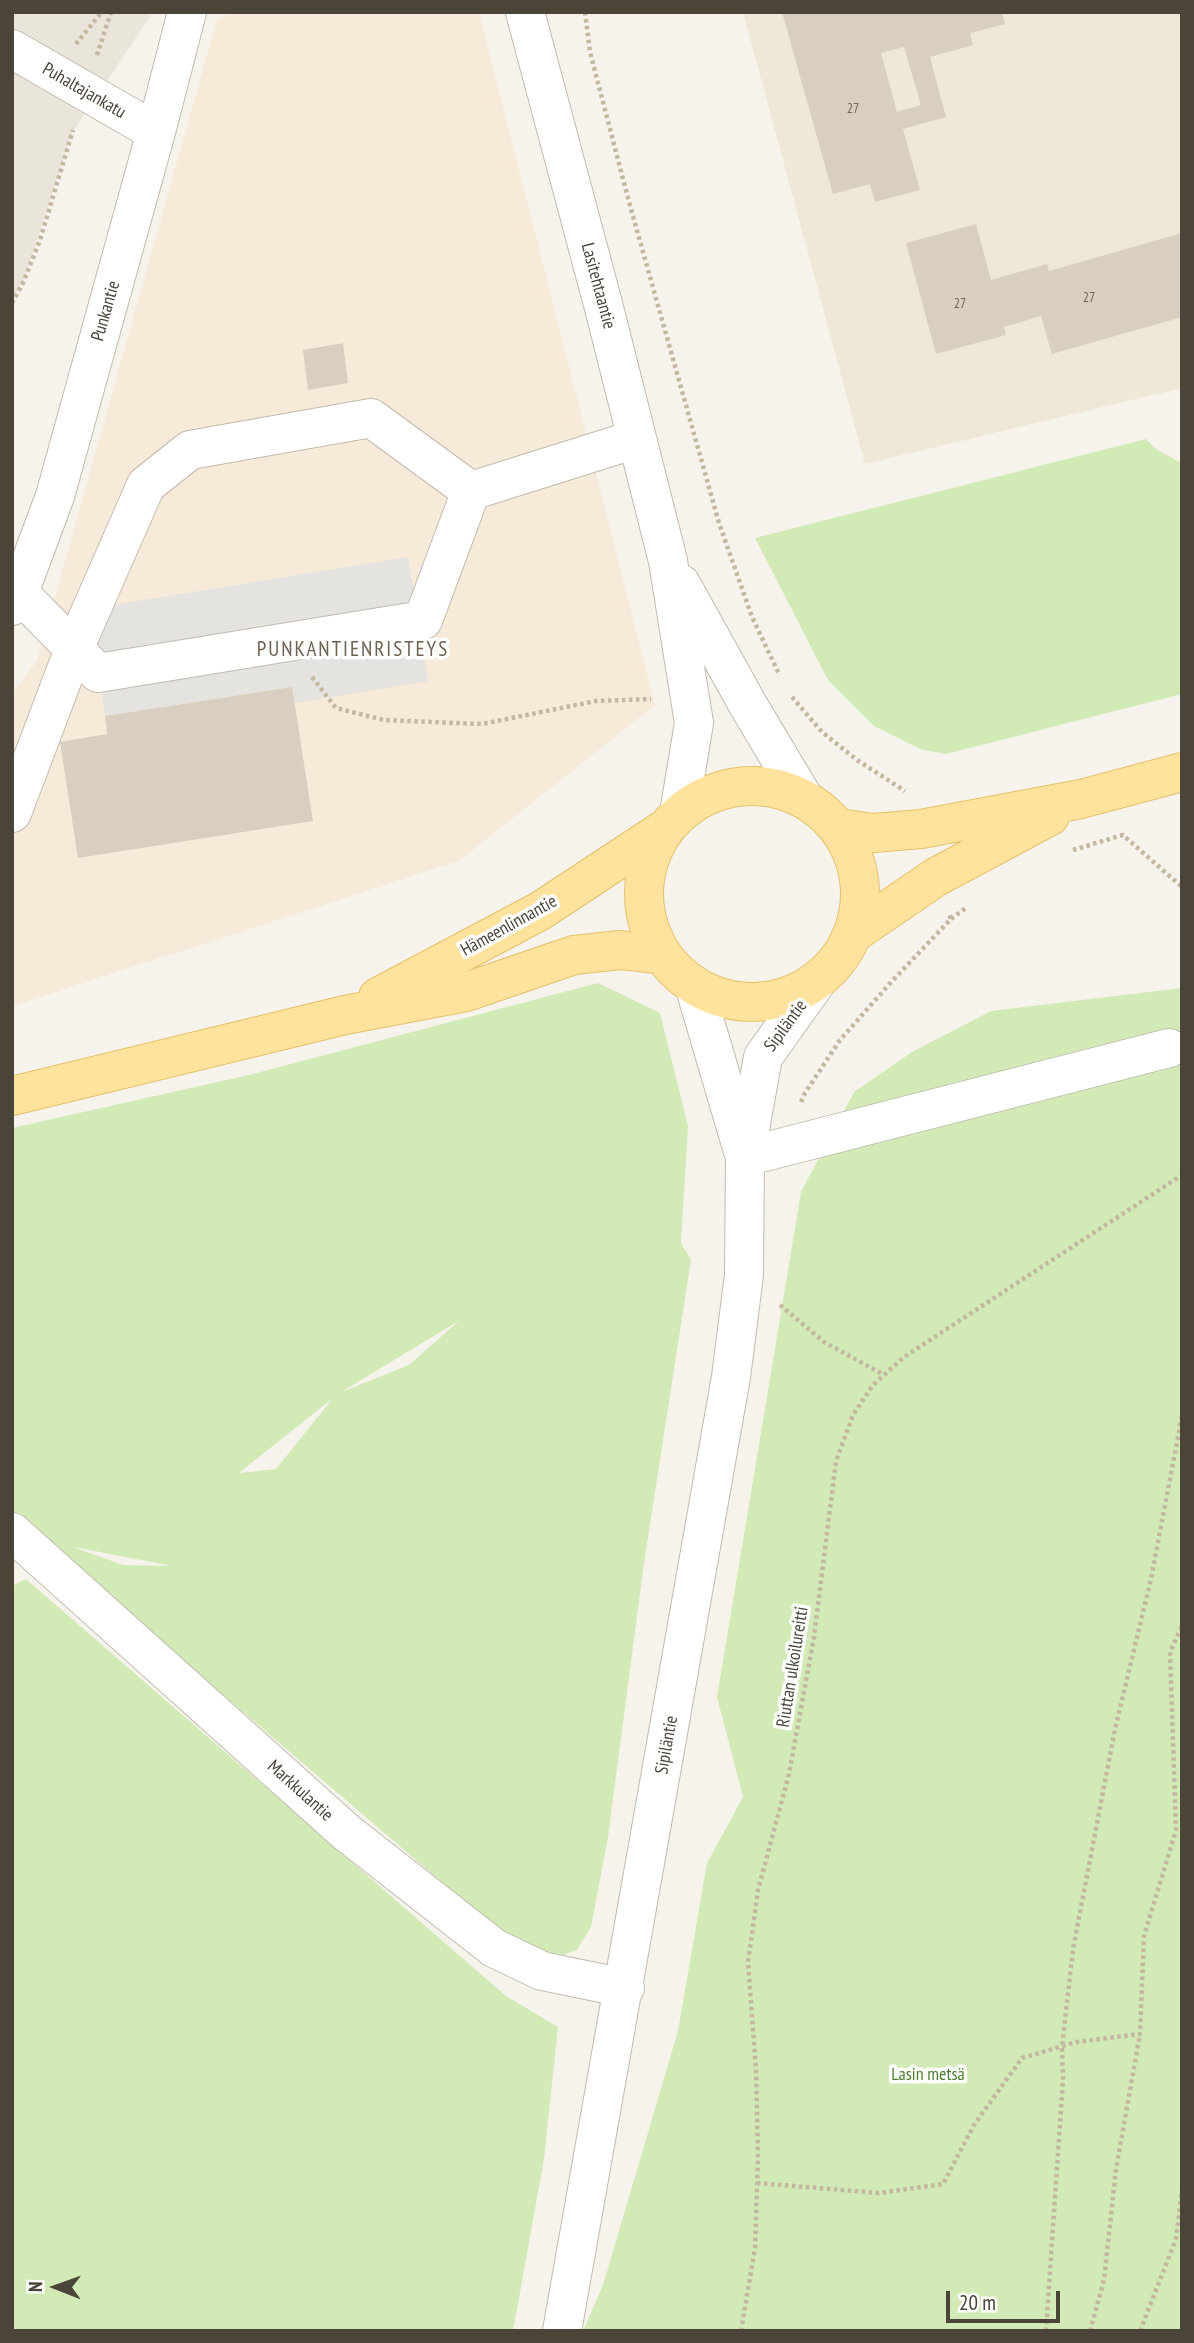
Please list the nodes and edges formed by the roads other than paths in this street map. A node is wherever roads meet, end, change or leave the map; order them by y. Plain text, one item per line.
1 (187, 12) edge
2 (525, 12) edge
3 (12, 49) edge
4 (156, 132) junction
5 (636, 439) junction
6 (471, 491) junction
7 (668, 561) junction
8 (15, 596) edge
9 (74, 649) junction
10 (1182, 772) edge
11 (803, 797) junction
12 (1081, 799) junction
13 (12, 813) edge
14 (673, 820) junction
15 (839, 828) junction
16 (854, 933) junction
17 (663, 955) junction
18 (818, 980) junction
19 (694, 985) junction
20 (345, 1015) junction
21 (1169, 1048) dead end
22 (12, 1096) edge
23 (744, 1157) junction
24 (12, 1532) edge
25 (625, 1988) junction
26 (562, 2331) edge

1 - 4 street, Punkantie
2 - 5 street, Lasitehtaantie
3 - 4 street, Puhaltajankatu
4 - 8 street, Punkantie
5 - 6 street
5 - 7 street, Lasitehtaantie
6 - 9 street
6 - 9 street
7 - 11 street, Lasitehtaantie
7 - 14 street, Lasitehtaantie
8 - 9 street
9 - 13 street
10 - 12 main road
11 - 14 main road
11 - 15 main road
12 - 15 main road
12 - 16 main road
14 - 17 main road
14 - 20 main road, Hämeenlinnantie
15 - 16 main road
16 - 18 main road
17 - 19 main road
17 - 20 main road, Hämeenlinnantie
18 - 19 main road
18 - 23 street, Sipiläntie
19 - 23 street, Sipiläntie
20 - 22 main road, Hämeenlinnantie
21 - 23 street
23 - 25 street, Sipiläntie
24 - 25 street, Markkulantie
25 - 26 street, Sipiläntie

